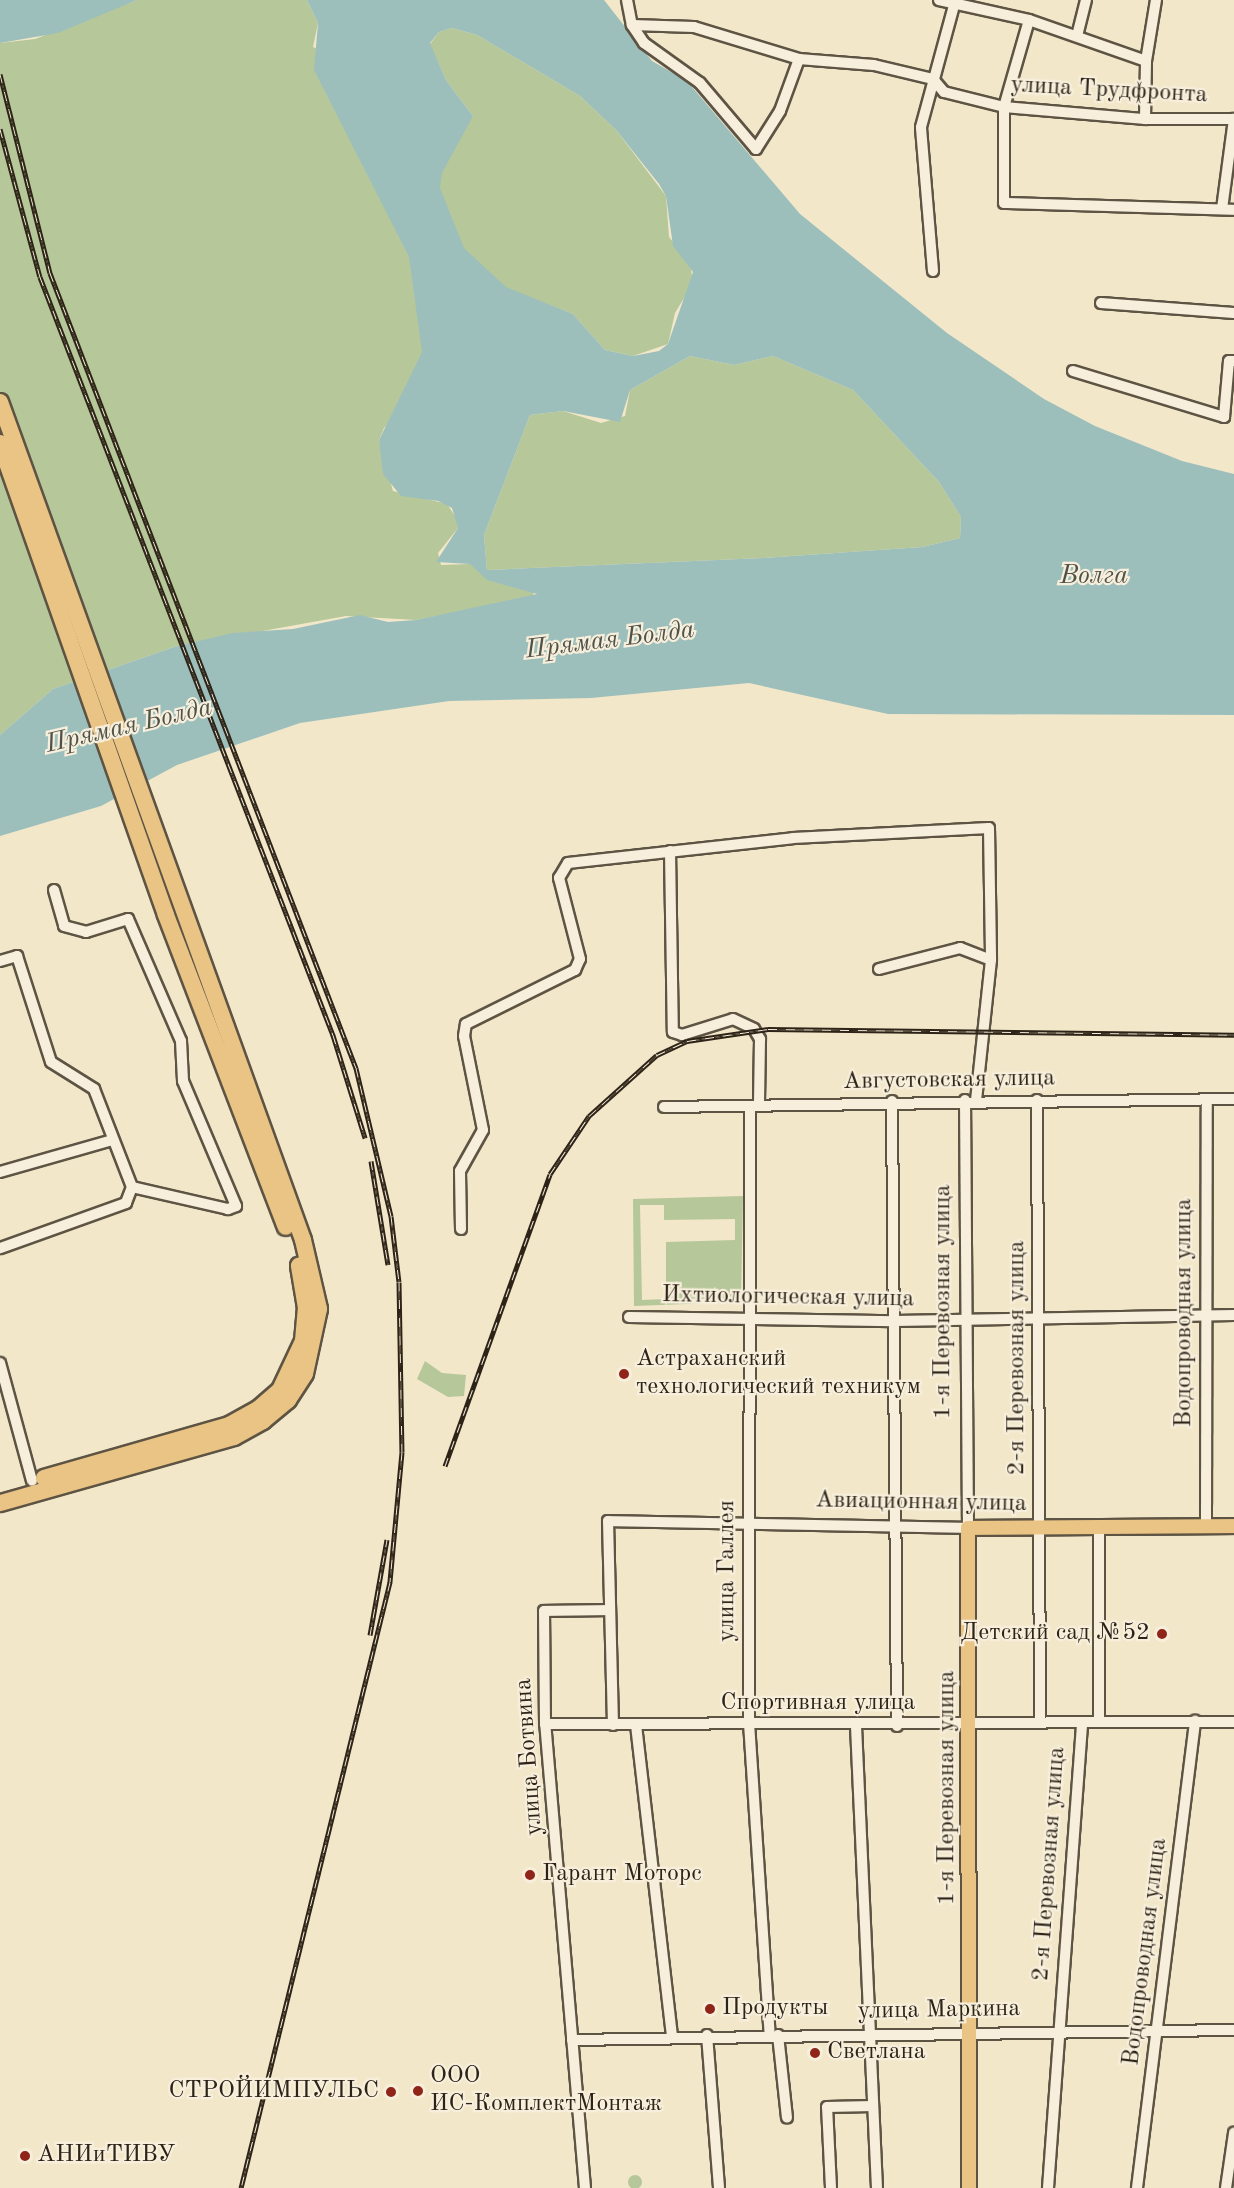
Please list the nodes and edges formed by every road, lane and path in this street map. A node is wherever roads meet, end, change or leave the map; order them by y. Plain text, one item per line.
1 (627, 0) edge
2 (939, 0) edge
3 (1086, 0) edge
4 (1156, 0) edge
5 (955, 2) junction
6 (1029, 20) junction
7 (634, 24) junction
8 (1077, 36) junction
9 (799, 59) junction
10 (1146, 61) junction
11 (933, 79) junction
12 (1004, 107) junction
13 (1145, 119) junction
14 (1234, 119) edge
15 (1222, 209) junction
16 (1234, 210) edge
17 (933, 271) dead end
18 (1101, 303) dead end
19 (1234, 313) edge
20 (1234, 361) edge
21 (1073, 371) dead end
22 (0, 402) edge
23 (0, 443) edge
24 (66, 609) junction
25 (670, 850) junction
26 (54, 890) dead end
27 (173, 912) junction
28 (991, 960) junction
29 (0, 961) edge
30 (879, 969) dead end
31 (1234, 1099) edge
32 (971, 1100) junction
33 (1038, 1100) junction
34 (1207, 1100) junction
35 (892, 1101) junction
36 (754, 1106) junction
37 (664, 1107) dead end
38 (112, 1140) junction
39 (0, 1171) edge
40 (132, 1187) junction
41 (461, 1229) dead end
42 (0, 1248) edge
43 (1234, 1315) edge
44 (1204, 1316) junction
45 (629, 1317) dead end
46 (749, 1317) junction
47 (1039, 1318) junction
48 (967, 1320) junction
49 (895, 1321) junction
50 (0, 1363) edge
51 (32, 1481) junction
52 (3, 1498) edge
53 (748, 1522) junction
54 (897, 1526) junction
55 (1234, 1526) edge
56 (968, 1527) junction
57 (1040, 1527) junction
58 (1099, 1527) junction
59 (1206, 1527) junction
60 (609, 1610) junction
61 (1195, 1721) junction
62 (1082, 1722) junction
63 (1099, 1722) junction
64 (1234, 1722) edge
65 (1040, 1723) junction
66 (545, 1724) junction
67 (749, 1724) junction
68 (613, 1725) junction
69 (636, 1725) junction
70 (972, 1725) junction
71 (856, 1726) junction
72 (897, 1726) junction
73 (971, 2030) junction
74 (1158, 2030) junction
75 (1234, 2030) edge
76 (1059, 2031) junction
77 (870, 2033) junction
78 (707, 2035) junction
79 (672, 2036) junction
80 (774, 2036) junction
81 (572, 2040) junction
82 (873, 2106) junction
83 (787, 2118) dead end
84 (1234, 2133) edge
85 (585, 2188) edge
86 (719, 2188) edge
87 (831, 2188) edge
88 (877, 2188) edge
89 (969, 2188) edge
90 (1048, 2188) edge
91 (1137, 2188) edge
92 (1226, 2188) edge

1 - 7 street
2 - 5 street
3 - 8 street
4 - 10 street
5 - 6 street
5 - 11 street
6 - 8 street
6 - 12 street
7 - 9 street, улица Трудфронта
7 - 9 street
8 - 10 street
9 - 11 street, улица Трудфронта
10 - 13 street
11 - 12 street, улица Трудфронта
11 - 17 street
12 - 13 street, улица Трудфронта
12 - 15 street
13 - 14 street, улица Трудфронта
14 - 15 street
15 - 16 street
18 - 19 street
20 - 21 street
22 - 24 highway
23 - 24 highway
24 - 27 highway
25 - 28 street, 1-я Перевозная улица
25 - 36 street, улица Галлея
25 - 41 street
26 - 40 street
27 - 51 highway
27 - 52 highway
28 - 30 street
28 - 32 street, 1-я Перевозная улица
29 - 38 street
31 - 34 street, Августовская улица
32 - 33 street, Августовская улица
32 - 35 street, Августовская улица
32 - 48 street, 1-я Перевозная улица
33 - 34 street, Августовская улица
33 - 47 street, 2-я Перевозная улица
34 - 44 street, Водопроводная улица
35 - 36 street, Августовская улица
35 - 49 street
36 - 37 street, Августовская улица
36 - 46 street, улица Галлея
38 - 39 street
38 - 40 street
40 - 42 street
43 - 44 street, Ихтиологическая улица
44 - 47 street, Ихтиологическая улица
44 - 59 street, Водопроводная улица
45 - 46 street, Ихтиологическая улица
46 - 49 street, Ихтиологическая улица
46 - 53 street, улица Галлея
47 - 48 street, Ихтиологическая улица
47 - 57 street, 2-я Перевозная улица
48 - 49 street, Ихтиологическая улица
48 - 56 street, 1-я Перевозная улица
49 - 54 street
50 - 51 street
51 - 52 highway
53 - 54 street, Авиационная улица
53 - 60 street, Авиационная улица
53 - 67 street, улица Галлея
54 - 56 street, Авиационная улица
54 - 72 street
55 - 59 main road, Авиационная улица
56 - 57 main road, Авиационная улица
56 - 70 main road, 1-я Перевозная улица
57 - 58 main road, Авиационная улица
57 - 65 street, 2-я Перевозная улица
58 - 59 main road, Авиационная улица
58 - 63 street
60 - 66 street, улица Ботвина
60 - 68 street
61 - 63 street, Спортивная улица
61 - 64 street, Спортивная улица
61 - 74 street, Водопроводная улица
62 - 63 street, Спортивная улица
62 - 65 street, Спортивная улица
62 - 76 street, 2-я Перевозная улица
65 - 70 street, Спортивная улица
66 - 68 street, Спортивная улица
66 - 81 street, улица Ботвина
67 - 69 street, Спортивная улица
67 - 71 street, Спортивная улица
67 - 80 street, улица Галлея
68 - 69 street, Спортивная улица
69 - 79 street
70 - 72 street, Спортивная улица
70 - 73 main road, 1-я Перевозная улица
71 - 72 street, Спортивная улица
71 - 77 street
73 - 76 street, улица Маркина
73 - 77 street, улица Маркина
73 - 89 main road, 1-я Перевозная улица
74 - 75 street, улица Маркина
74 - 76 street, улица Маркина
74 - 91 street, Водопроводная улица
76 - 90 street, 2-я Перевозная улица
77 - 80 street, улица Маркина
77 - 82 street
78 - 79 street, улица Маркина
78 - 80 street, улица Маркина
78 - 86 street
79 - 81 street, улица Маркина
80 - 83 street, улица Галлея
81 - 85 street, улица Ботвина
82 - 87 street
82 - 88 street
84 - 92 street

